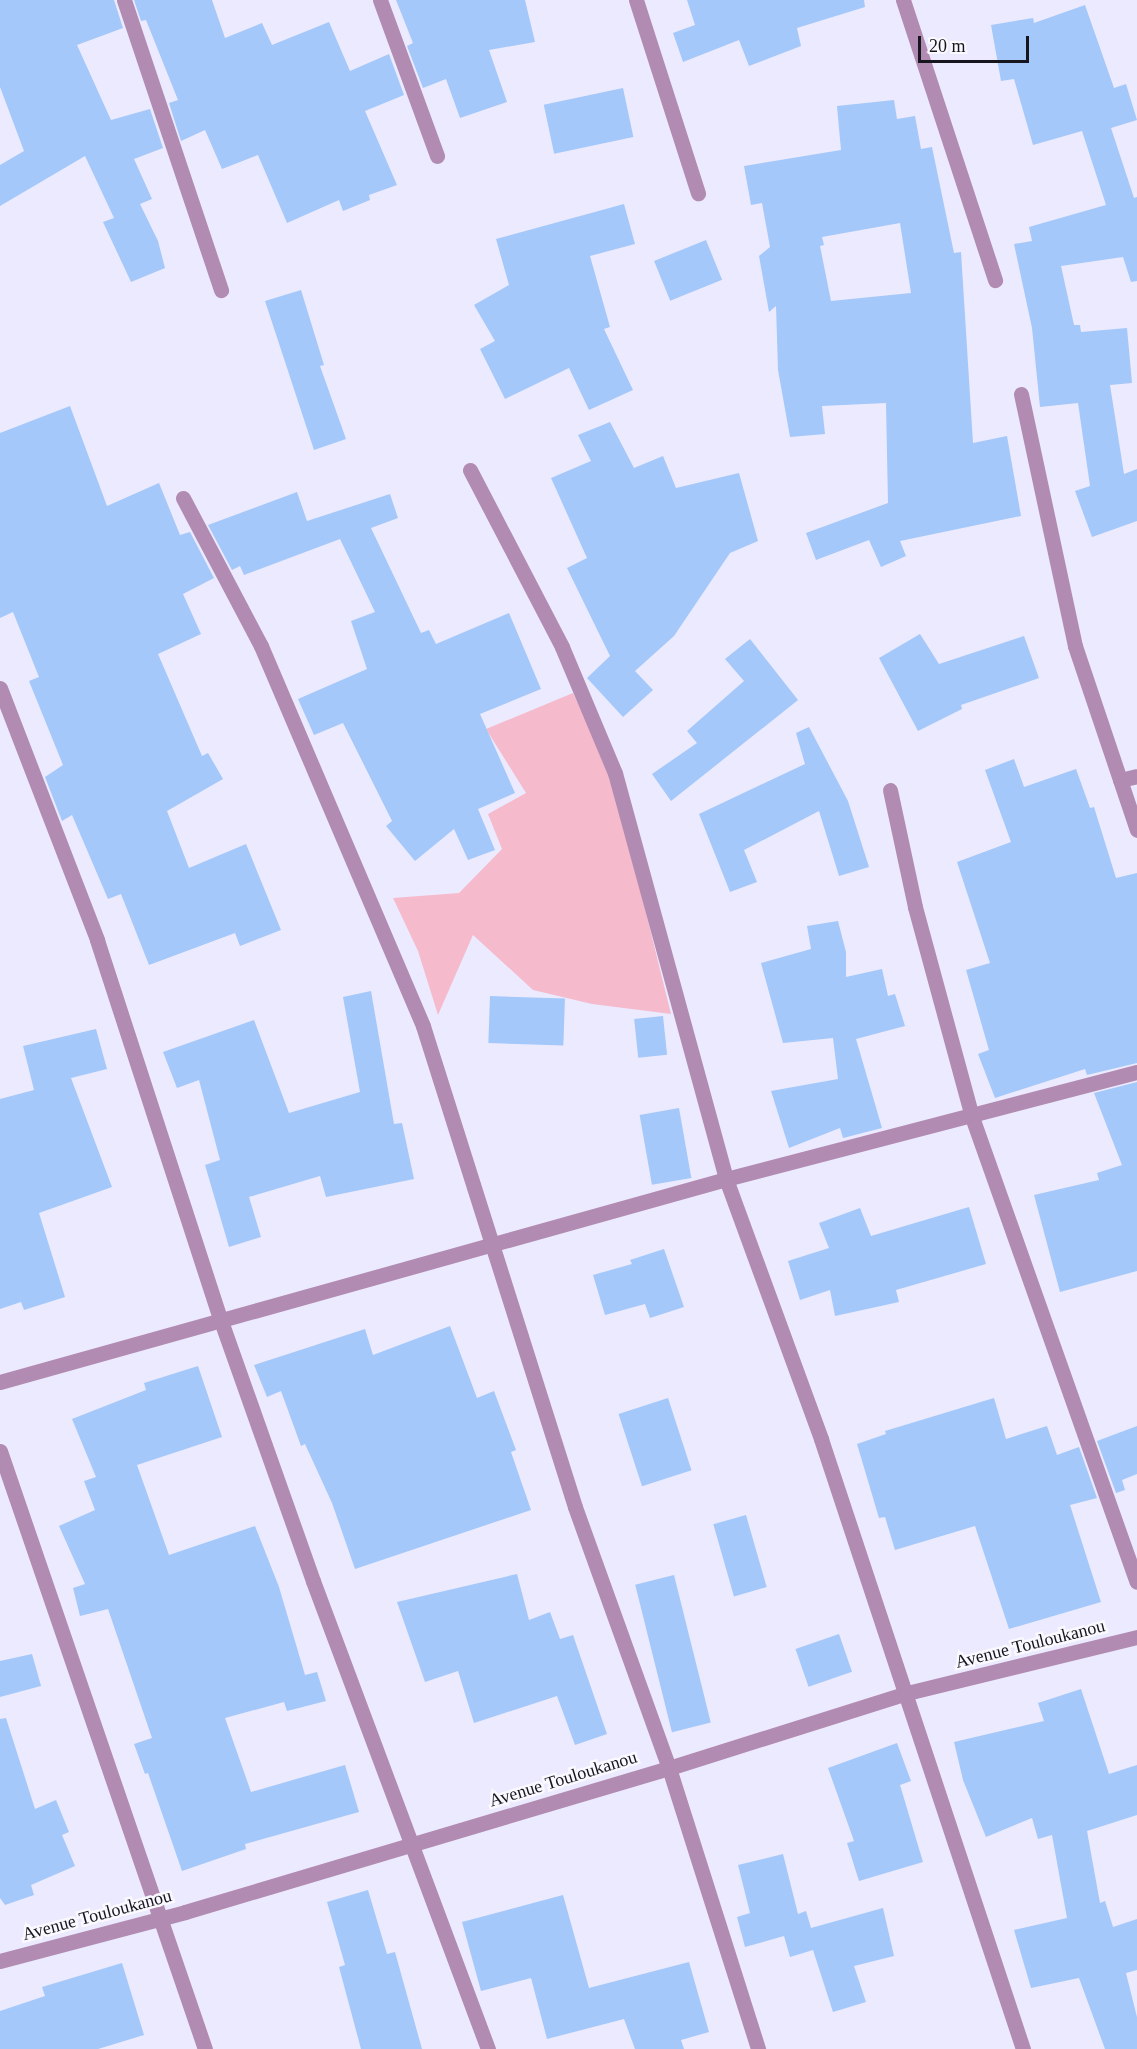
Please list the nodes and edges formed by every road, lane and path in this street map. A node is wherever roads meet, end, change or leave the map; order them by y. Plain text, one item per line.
1 (124, 0) edge
2 (380, 0) edge
3 (636, 0) edge
4 (903, 0) edge
5 (437, 156) dead end
6 (698, 193) dead end
7 (995, 280) dead end
8 (221, 290) dead end
9 (1021, 394) dead end
10 (470, 470) dead end
11 (183, 498) dead end
12 (0, 688) edge
13 (1137, 776) edge
14 (1120, 780) junction
15 (890, 790) dead end
16 (1137, 830) edge
17 (1137, 1072) edge
18 (972, 1116) junction
19 (726, 1179) junction
20 (492, 1247) junction
21 (221, 1321) junction
22 (0, 1382) edge
23 (0, 1451) edge
24 (1137, 1582) edge
25 (1137, 1637) edge
26 (903, 1694) junction
27 (669, 1768) junction
28 (413, 1844) junction
29 (163, 1917) junction
30 (0, 1960) edge
31 (205, 2049) edge
32 (488, 2049) edge
33 (758, 2049) edge
34 (1023, 2049) edge

1 - 8 street
2 - 5 street
3 - 6 street
4 - 7 street
9 - 14 street
10 - 19 street
11 - 20 street
12 - 21 street
13 - 14 street
14 - 16 street
15 - 18 street
17 - 18 street
18 - 19 street
18 - 24 street
19 - 20 street
19 - 26 street
20 - 21 street
20 - 27 street
21 - 22 street
21 - 28 street
23 - 29 street
25 - 26 street, Avenue Touloukanou
26 - 27 street, Avenue Touloukanou
26 - 34 street
27 - 28 street, Avenue Touloukanou
27 - 33 street
28 - 29 street, Avenue Touloukanou
28 - 32 street
29 - 30 street, Avenue Touloukanou
29 - 31 street

